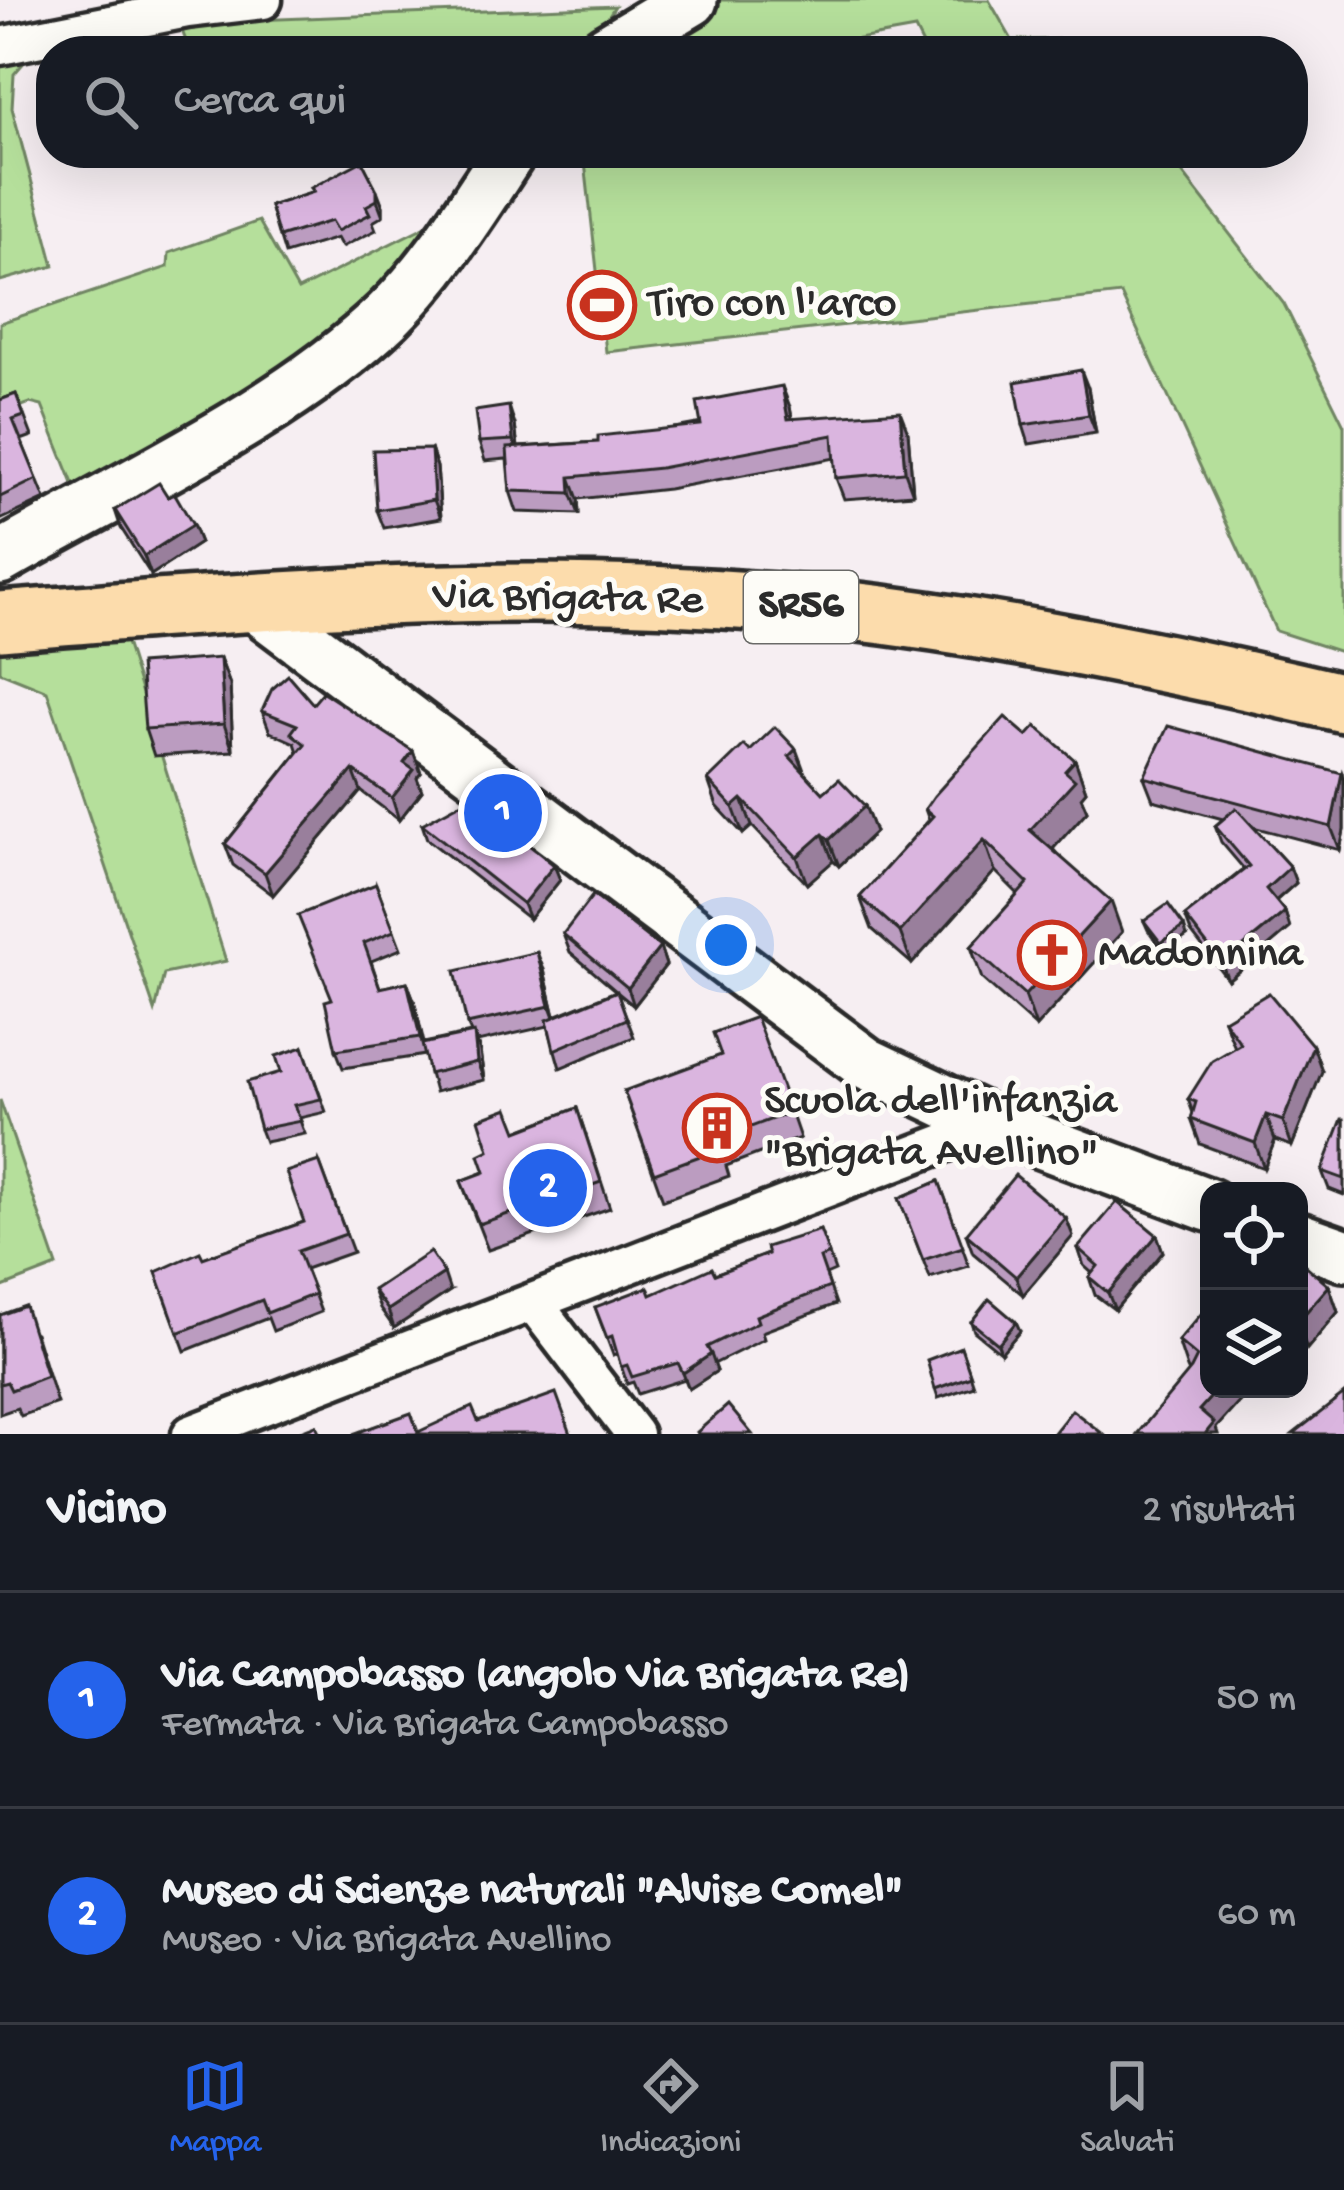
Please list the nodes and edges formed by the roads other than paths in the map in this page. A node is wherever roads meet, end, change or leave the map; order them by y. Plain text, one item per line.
1 (263, 0) edge
2 (678, 1) edge
3 (51, 36) edge
4 (628, 36) edge
5 (36, 39) edge
6 (0, 46) edge
7 (498, 168) edge
8 (0, 558) edge
9 (250, 601) junction
10 (0, 621) edge
11 (1344, 704) edge
12 (993, 1124) junction
13 (1200, 1202) edge
14 (1308, 1242) edge
15 (1344, 1256) edge
16 (535, 1305) junction
17 (191, 1434) edge
18 (634, 1434) edge

1 - 3 street
2 - 4 main road
5 - 6 street
7 - 8 main road
9 - 10 main road, Via Brigata Re / SR56
9 - 11 main road, Via Brigata Re / SR56
9 - 12 main road
12 - 13 main road
12 - 16 street
14 - 15 main road
16 - 17 street
16 - 18 street

